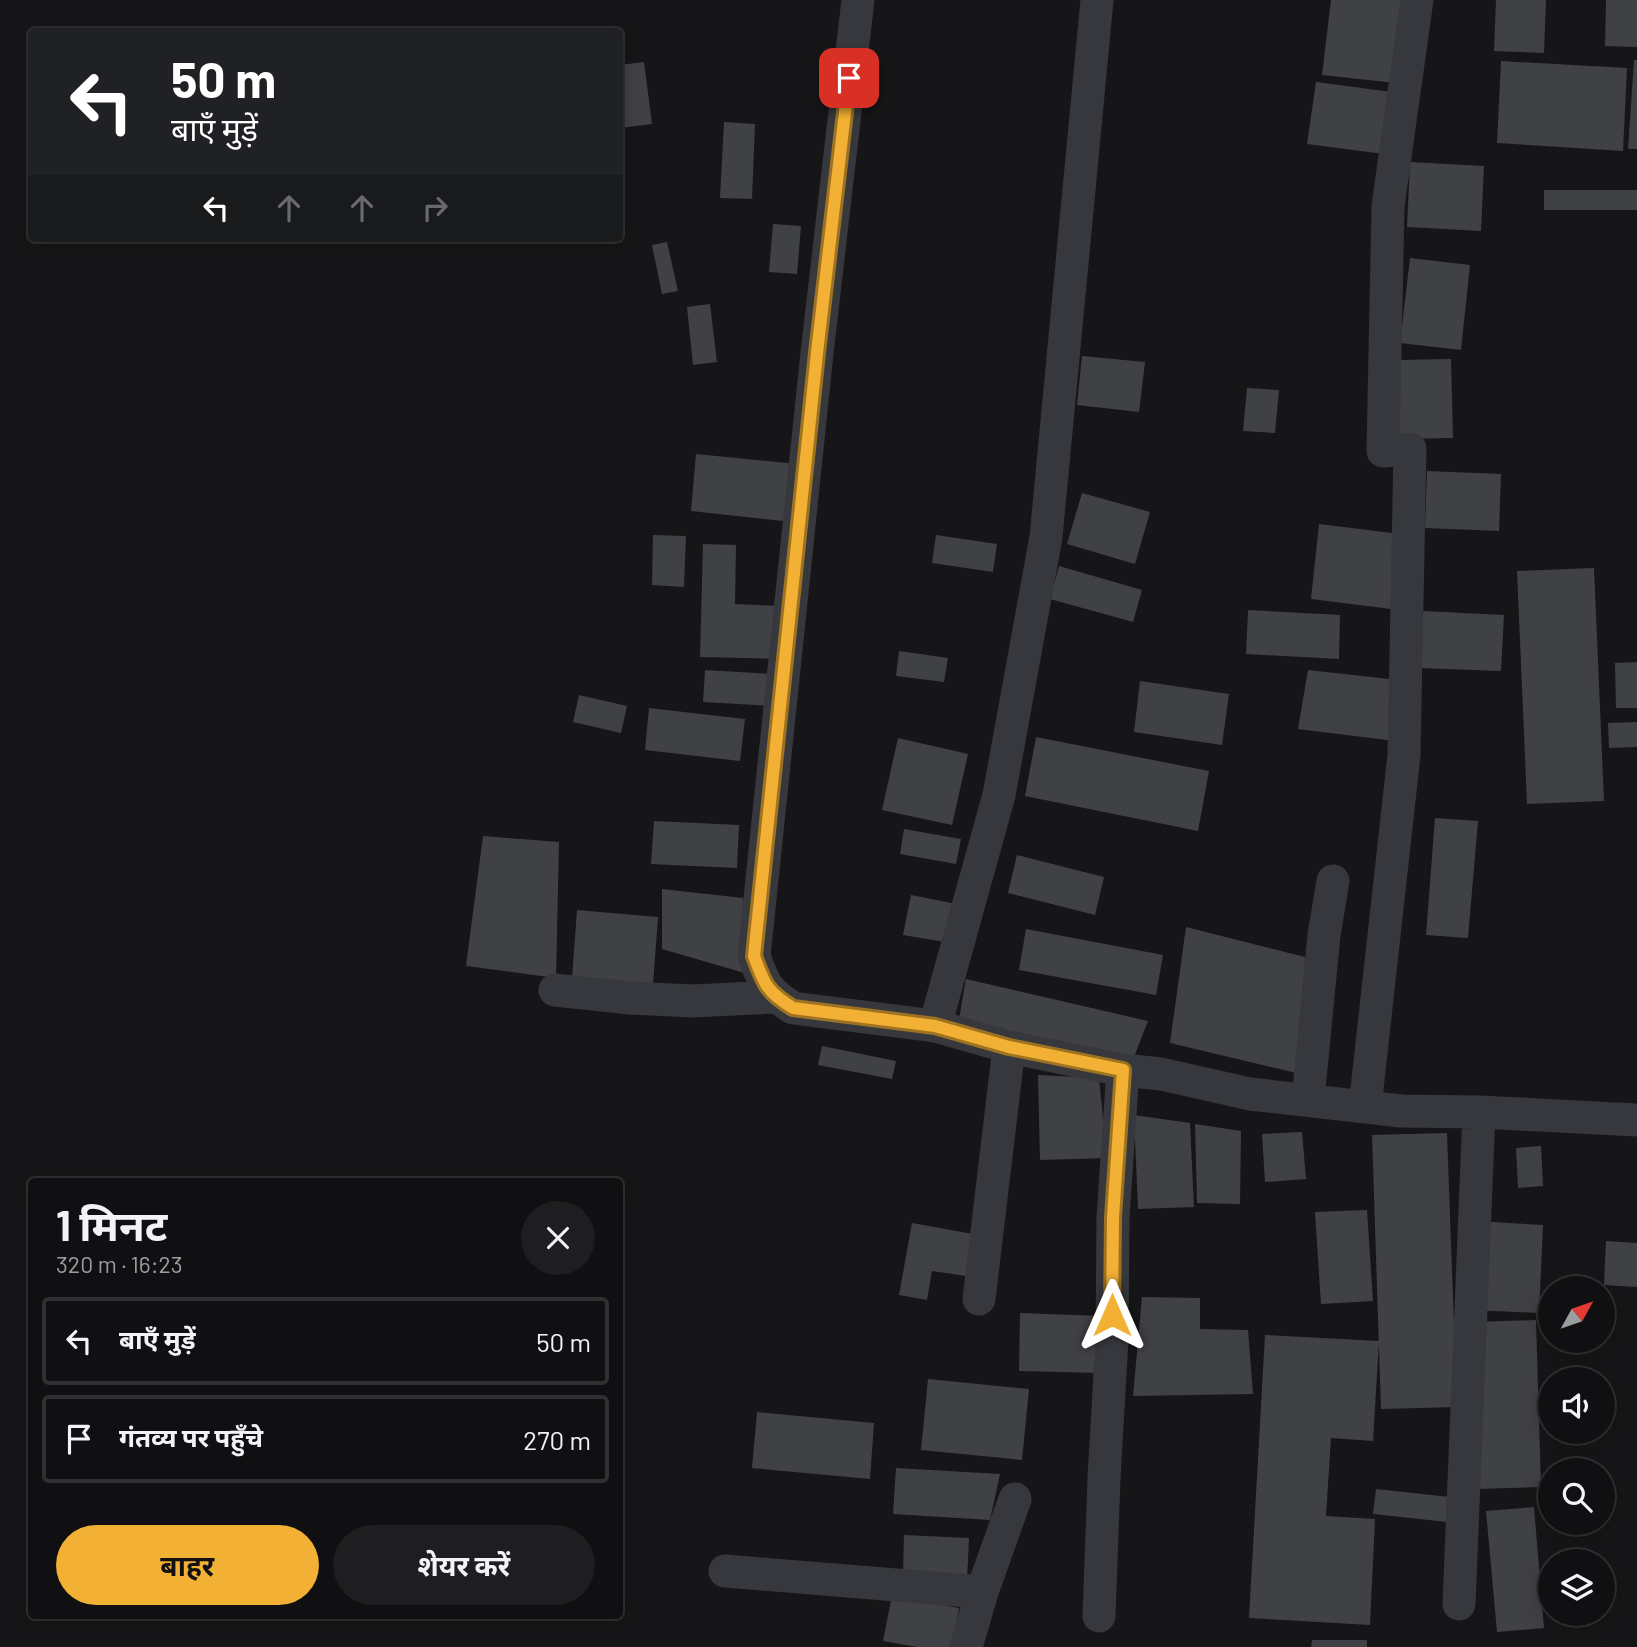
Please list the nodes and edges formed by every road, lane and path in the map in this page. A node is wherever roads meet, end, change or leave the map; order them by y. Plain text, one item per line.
1 (858, 0) edge
2 (1097, 0) edge
3 (1417, 0) edge
4 (1334, 881) dead end
5 (555, 990) dead end
6 (774, 997) junction
7 (935, 1026) junction
8 (1009, 1047) junction
9 (1123, 1070) junction
10 (1308, 1100) junction
11 (1365, 1107) junction
12 (1479, 1112) junction
13 (1637, 1121) edge
14 (979, 1298) dead end
15 (1015, 1499) dead end
16 (725, 1571) dead end
17 (982, 1592) junction
18 (1459, 1604) dead end
19 (1098, 1616) dead end
20 (966, 1647) edge

1 - 6 street
2 - 7 street
3 - 11 street
4 - 10 street
5 - 6 street
6 - 7 street
7 - 8 street
8 - 9 street
8 - 14 street
9 - 10 street
9 - 19 street
10 - 11 street
11 - 12 street
12 - 13 street
12 - 18 street
15 - 17 street
16 - 17 street
17 - 20 street

